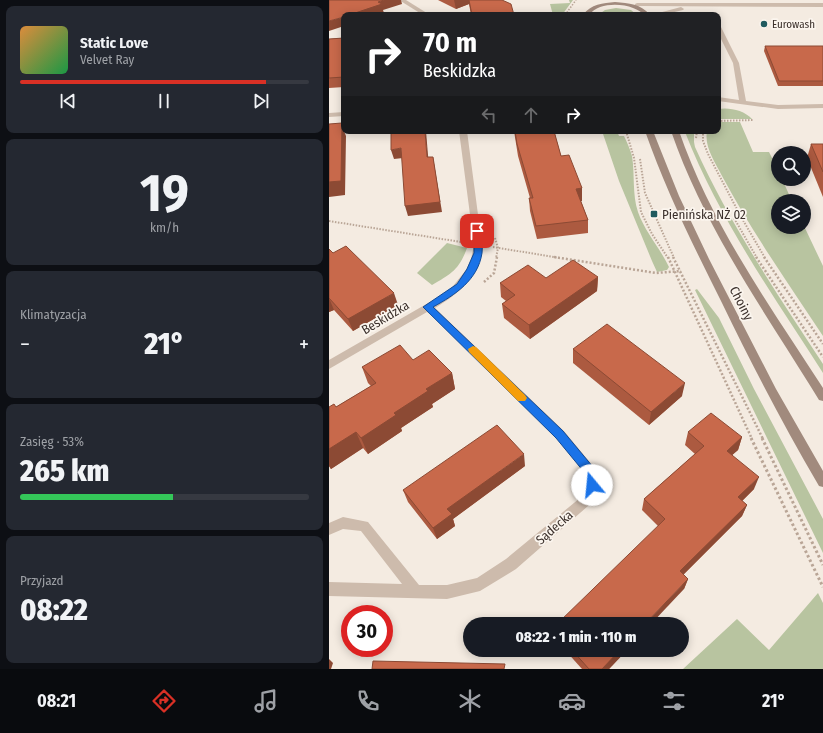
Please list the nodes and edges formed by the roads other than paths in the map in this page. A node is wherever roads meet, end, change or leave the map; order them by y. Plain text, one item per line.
1 (402, 0) edge
2 (621, 0) edge
3 (810, 2) edge
4 (595, 3) edge
5 (704, 3) edge
6 (630, 4) junction
7 (823, 5) edge
8 (637, 6) junction
9 (709, 11) dead end
10 (422, 12) edge
11 (587, 12) edge
12 (646, 12) edge
13 (666, 12) edge
14 (721, 33) edge
15 (721, 99) edge
16 (743, 102) junction
17 (823, 106) edge
18 (341, 114) edge
19 (329, 115) edge
20 (463, 134) edge
21 (650, 134) edge
22 (676, 134) edge
23 (427, 307) junction
24 (329, 365) edge
25 (823, 397) edge
26 (823, 482) edge
27 (329, 529) edge
28 (329, 589) edge
29 (415, 590) junction

1 - 10 street
2 - 6 street
3 - 5 street
3 - 7 street
4 - 6 street
4 - 11 street
5 - 8 street
5 - 9 street
5 - 13 street
6 - 8 street
8 - 12 street
14 - 16 street
15 - 16 street
16 - 17 street
18 - 19 street
20 - 23 street, Beskidzka
21 - 26 street, Choiny
22 - 25 street, Choiny
23 - 24 street, Beskidzka
23 - 29 street, Sądecka
27 - 29 street
28 - 29 street, Sądecka

